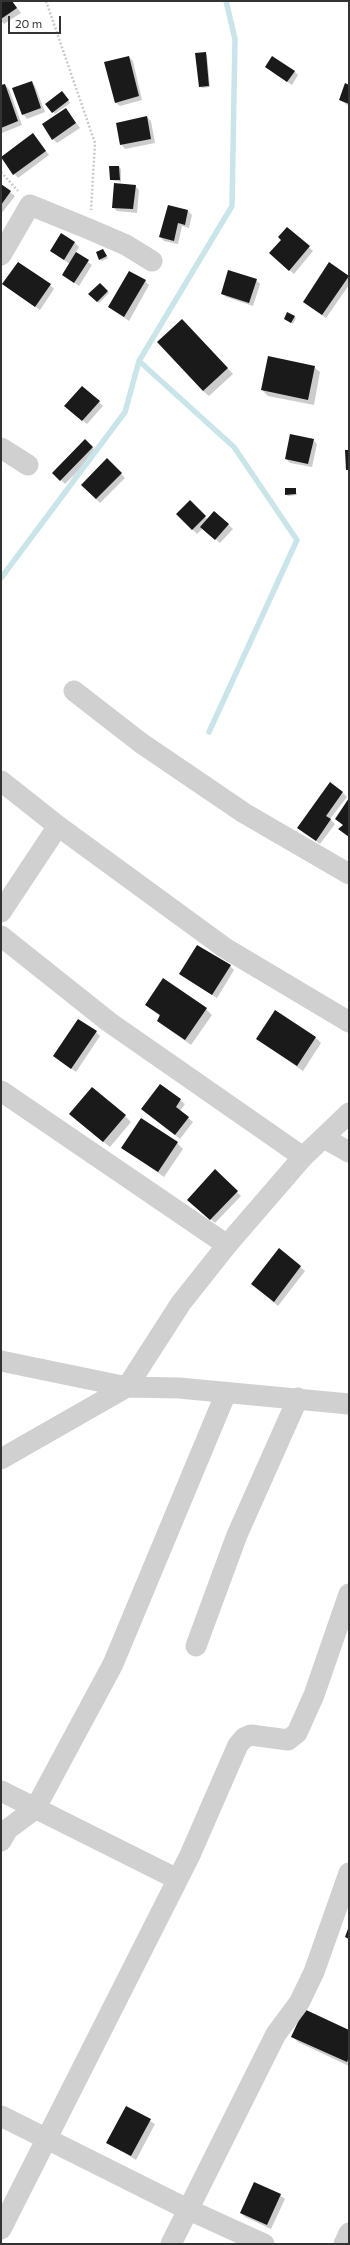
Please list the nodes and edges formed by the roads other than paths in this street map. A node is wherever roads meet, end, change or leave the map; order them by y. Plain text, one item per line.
1 (1, 255) edge
2 (152, 261) dead end
3 (1, 448) edge
4 (28, 465) dead end
5 (74, 691) dead end
6 (1, 781) edge
7 (58, 826) junction
8 (349, 874) edge
9 (1, 912) edge
10 (1, 936) edge
11 (349, 1022) edge
12 (1, 1090) edge
13 (349, 1113) edge
14 (324, 1138) junction
15 (349, 1152) edge
16 (303, 1157) junction
17 (227, 1245) junction
18 (1, 1361) edge
19 (127, 1387) junction
20 (226, 1393) junction
21 (298, 1398) junction
22 (349, 1404) edge
23 (1, 1459) edge
24 (349, 1594) edge
25 (343, 1627) edge
26 (196, 1646) dead end
27 (1, 1791) edge
28 (35, 1809) junction
29 (1, 1841) edge
30 (349, 1873) edge
31 (177, 1879) junction
32 (1, 2116) edge
33 (46, 2137) junction
34 (187, 2209) junction
35 (1, 2228) edge
36 (349, 2233) edge
37 (171, 2244) edge
38 (264, 2244) edge
39 (344, 2244) edge

1 - 2 street
3 - 4 street
5 - 8 street
6 - 7 street
7 - 9 street
7 - 11 street
10 - 16 street
12 - 17 street
13 - 14 street
14 - 15 street
14 - 16 street
16 - 17 street
17 - 19 street
18 - 19 street
19 - 20 street
19 - 23 street
20 - 21 street
20 - 28 street
21 - 22 street
21 - 26 street
24 - 25 street
25 - 31 street
27 - 28 street
28 - 29 street
28 - 31 street
30 - 34 street
31 - 33 street
32 - 33 street
33 - 34 street
33 - 35 street
34 - 37 street
34 - 38 street
36 - 39 street

